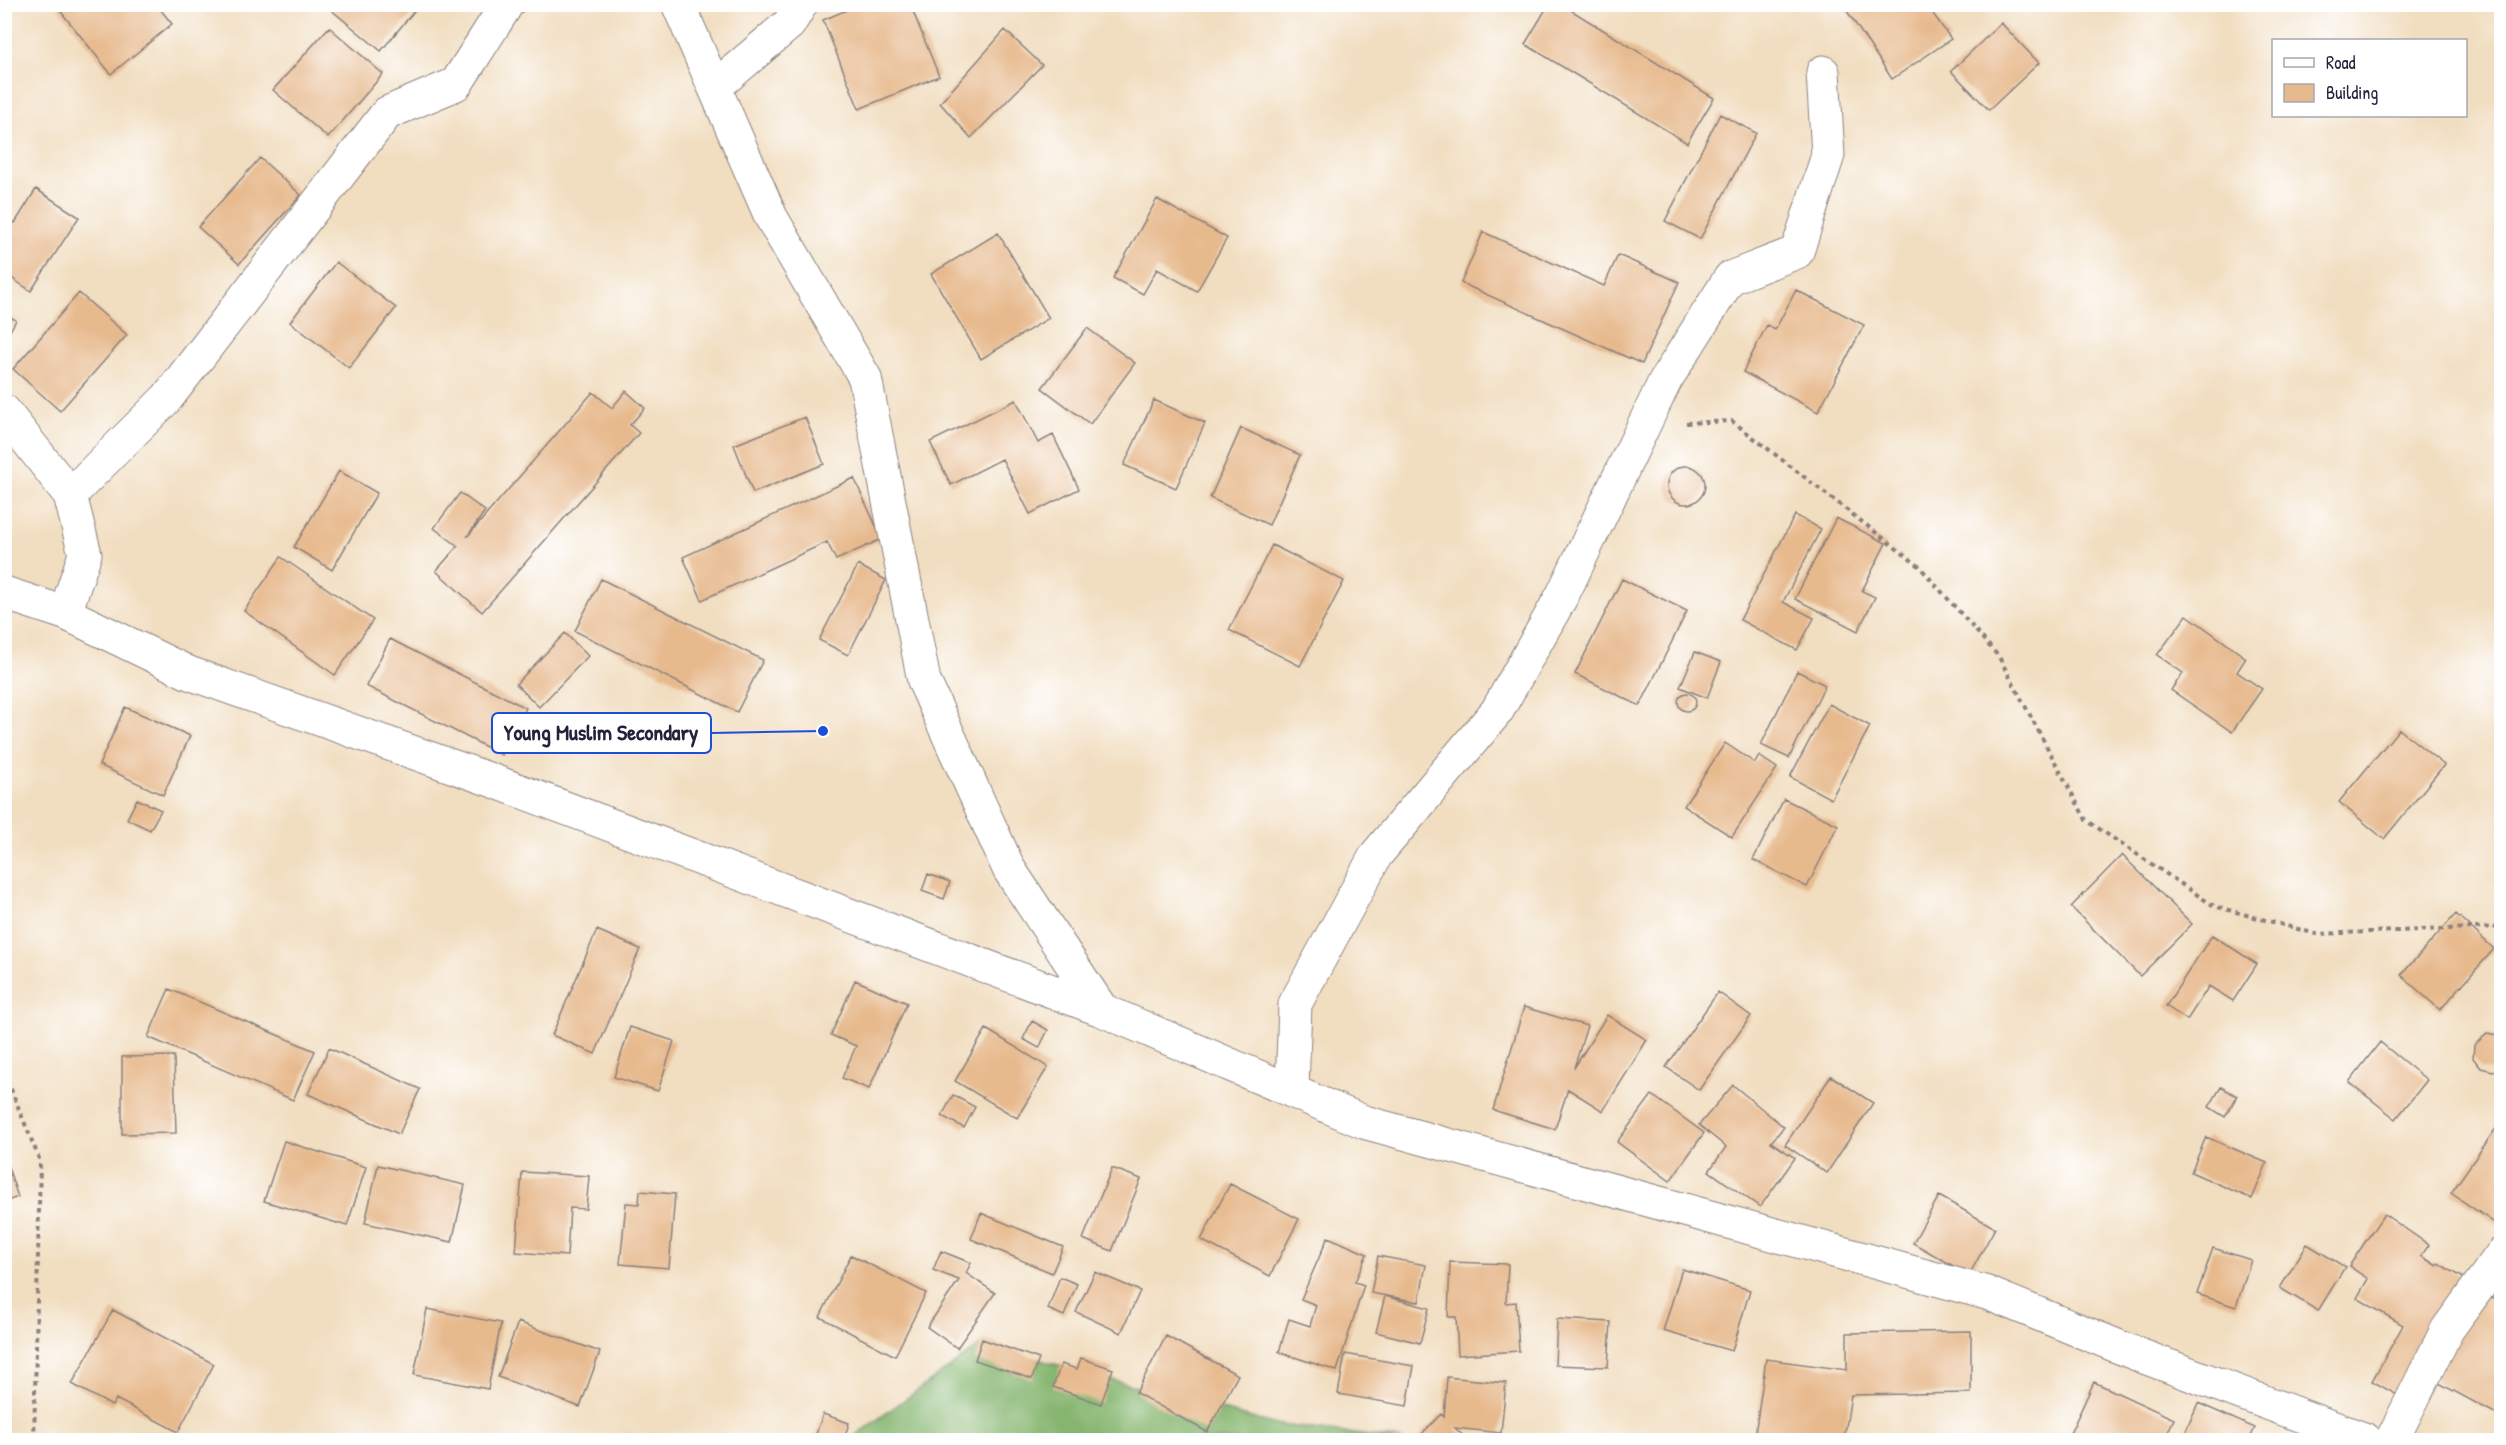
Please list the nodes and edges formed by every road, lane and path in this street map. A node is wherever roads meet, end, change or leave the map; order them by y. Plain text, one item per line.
1 (507, 4) edge
2 (678, 4) edge
3 (801, 4) edge
4 (1823, 72) dead end
5 (715, 87) junction
6 (4, 411) edge
7 (1644, 425) junction
8 (69, 495) junction
9 (4, 592) edge
10 (4, 613) edge
11 (65, 613) junction
12 (2502, 927) edge
13 (1102, 1010) junction
14 (4, 1072) edge
15 (1292, 1090) junction
16 (2502, 1254) edge
17 (34, 1440) edge
18 (2366, 1440) edge
19 (2392, 1440) edge

1 - 8 street
2 - 5 street
3 - 5 street
4 - 7 street
5 - 13 street
6 - 8 street
7 - 12 path
7 - 15 street
8 - 11 street
9 - 11 street
10 - 11 street
11 - 13 street
13 - 15 street
14 - 17 path
15 - 18 street
16 - 19 street

